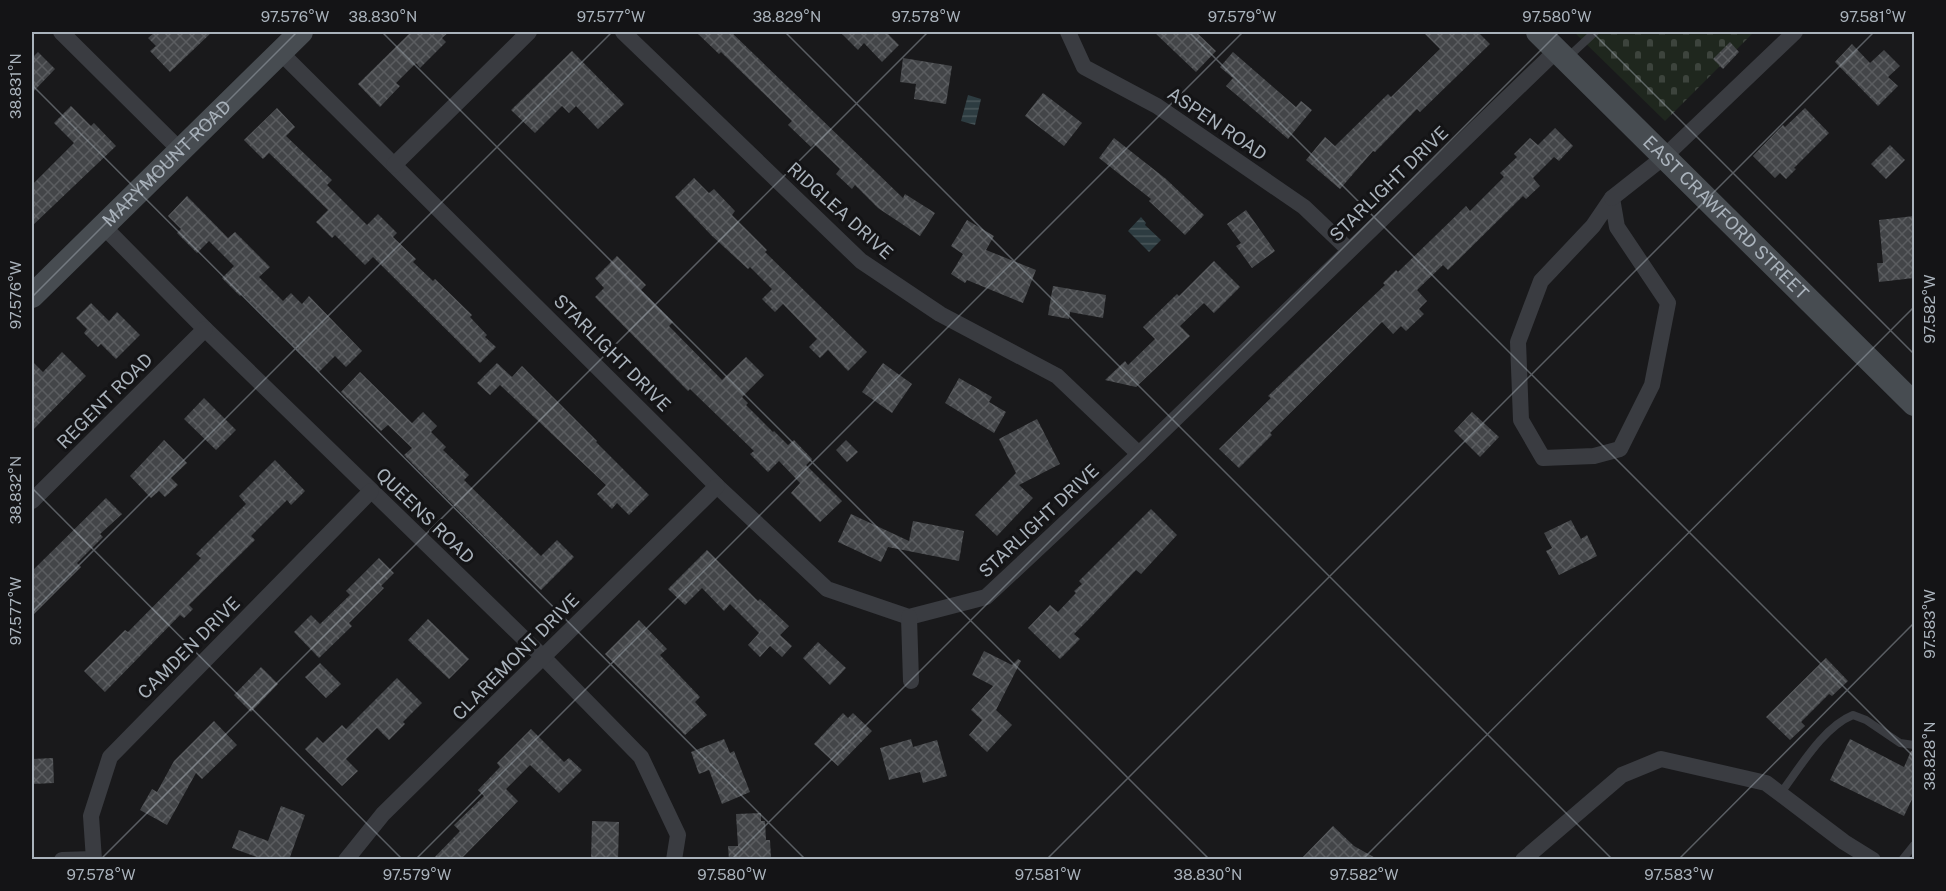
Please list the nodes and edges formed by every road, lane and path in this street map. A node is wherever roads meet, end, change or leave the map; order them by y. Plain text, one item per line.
1 (62, 32) edge
2 (301, 32) edge
3 (529, 32) edge
4 (623, 32) edge
5 (1068, 32) edge
6 (1538, 32) edge
7 (1595, 32) edge
8 (1795, 32) edge
9 (280, 52) junction
10 (1561, 55) junction
11 (180, 150) junction
12 (1664, 157) junction
13 (394, 165) junction
14 (1612, 198) junction
15 (103, 226) junction
16 (1349, 250) junction
17 (32, 296) edge
18 (205, 330) junction
19 (1914, 404) edge
20 (1139, 454) junction
21 (717, 486) junction
22 (371, 491) junction
23 (32, 501) edge
24 (909, 617) junction
25 (544, 658) junction
26 (911, 681) dead end
27 (1914, 745) edge
28 (1780, 794) junction
29 (1914, 844) edge
30 (94, 859) edge
31 (62, 860) edge
32 (346, 860) edge
33 (674, 860) edge
34 (1523, 860) edge
35 (1873, 860) edge
36 (1902, 860) edge

1 - 11 street
2 - 9 street, MARYMOUNT ROAD
3 - 13 street
4 - 20 street, RIDGLEA DRIVE
5 - 16 street, ASPEN ROAD
6 - 10 street, EAST CRAWFORD STREET
7 - 10 lane
8 - 12 street
9 - 11 street, MARYMOUNT ROAD
9 - 13 street, STARLIGHT DRIVE
10 - 12 street, EAST CRAWFORD STREET
10 - 16 street, STARLIGHT DRIVE
11 - 15 street, MARYMOUNT ROAD
12 - 14 street
12 - 19 street, EAST CRAWFORD STREET
13 - 21 street, STARLIGHT DRIVE
14 - 14 street
15 - 17 street, MARYMOUNT ROAD
15 - 18 street, QUEENS ROAD
16 - 20 street, STARLIGHT DRIVE
18 - 22 street, QUEENS ROAD
18 - 23 street, REGENT ROAD
20 - 24 street, STARLIGHT DRIVE
21 - 24 street, STARLIGHT DRIVE
21 - 25 street, CLAREMONT DRIVE
22 - 25 street, QUEENS ROAD
22 - 30 street, CAMDEN DRIVE
24 - 26 street
25 - 32 street, CLAREMONT DRIVE
25 - 33 street, QUEENS ROAD
27 - 28 lane
28 - 34 street
28 - 35 street
29 - 36 lane
30 - 31 street

